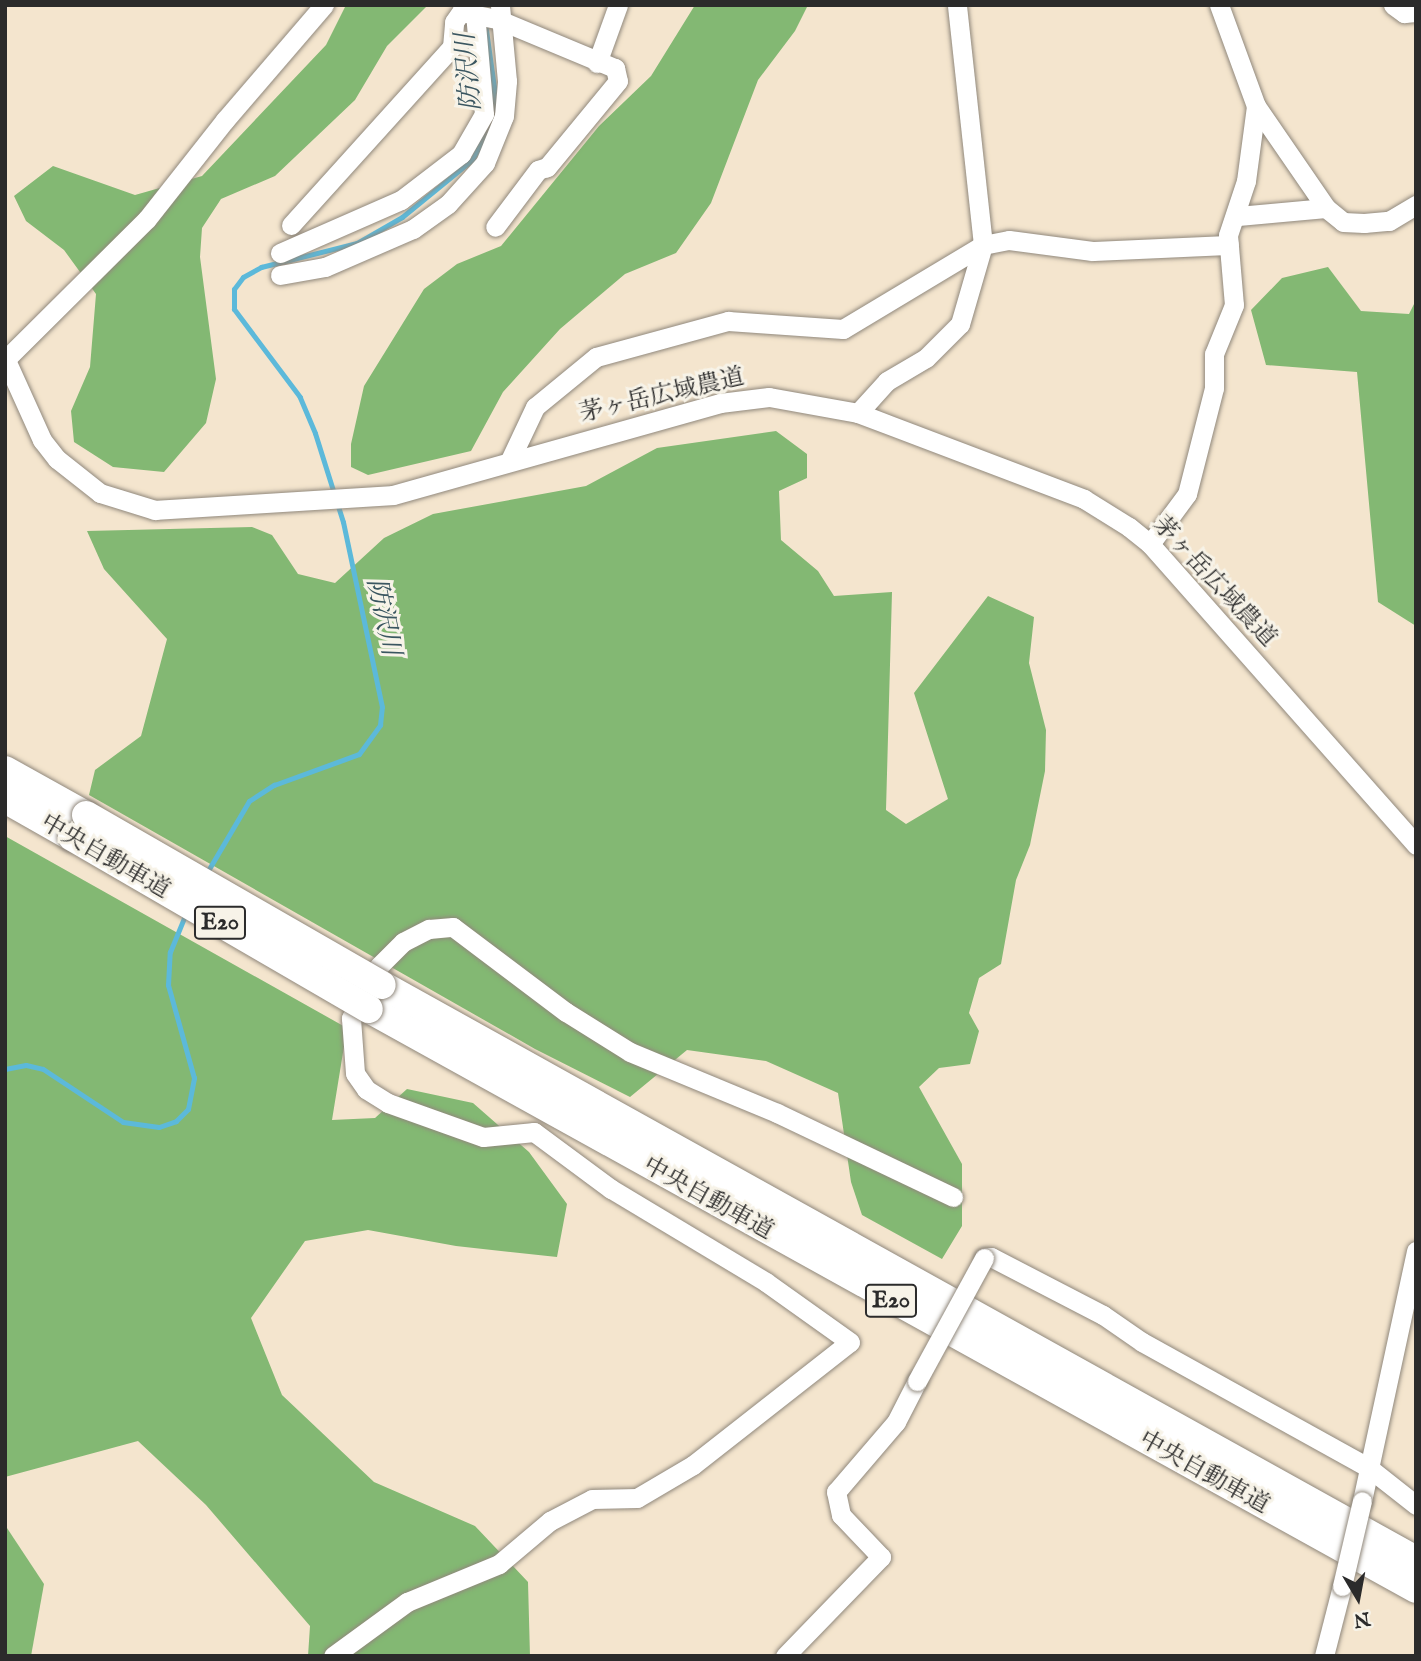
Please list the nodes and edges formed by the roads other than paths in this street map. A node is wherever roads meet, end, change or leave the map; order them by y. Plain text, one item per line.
1 (324, 5) edge
2 (618, 5) edge
3 (957, 5) edge
4 (1219, 5) edge
5 (1393, 5) edge
6 (1416, 12) edge
7 (491, 15) edge
8 (597, 63) junction
9 (1256, 106) junction
10 (1416, 205) edge
11 (1326, 208) junction
12 (1238, 216) junction
13 (291, 225) dead end
14 (495, 228) dead end
15 (1229, 244) junction
16 (983, 245) junction
17 (280, 253) dead end
18 (280, 275) dead end
19 (6, 359) edge
20 (858, 413) junction
21 (510, 460) junction
22 (1150, 544) junction
23 (5, 770) edge
24 (5, 799) edge
25 (79, 826) junction
26 (1416, 845) edge
27 (375, 997) junction
28 (953, 1198) dead end
29 (1416, 1251) edge
30 (1369, 1468) junction
31 (1416, 1505) edge
32 (1416, 1560) edge
33 (1416, 1590) edge
34 (333, 1656) edge
35 (785, 1656) edge
36 (1324, 1656) edge

1 - 19 street
2 - 8 street
3 - 16 street
4 - 9 street
5 - 6 street
7 - 8 street
7 - 13 street
7 - 17 street
7 - 18 street
8 - 14 street
9 - 11 street
9 - 12 street
10 - 11 street
11 - 12 street
12 - 15 street
15 - 16 street
15 - 22 street
16 - 20 street
16 - 21 street
19 - 21 street, 茅ヶ岳広域農道
20 - 21 street, 茅ヶ岳広域農道
20 - 22 street, 茅ヶ岳広域農道
22 - 26 street, 茅ヶ岳広域農道
23 - 25 highway, 中央自動車道 / E20
24 - 25 highway, 中央自動車道 / E20
25 - 27 highway, 中央自動車道 / E20, bridge
27 - 32 highway, 中央自動車道 / E20
27 - 33 highway, 中央自動車道 / E20
28 - 34 street
29 - 30 street
30 - 31 street
30 - 35 street, bridge
30 - 36 street, bridge

